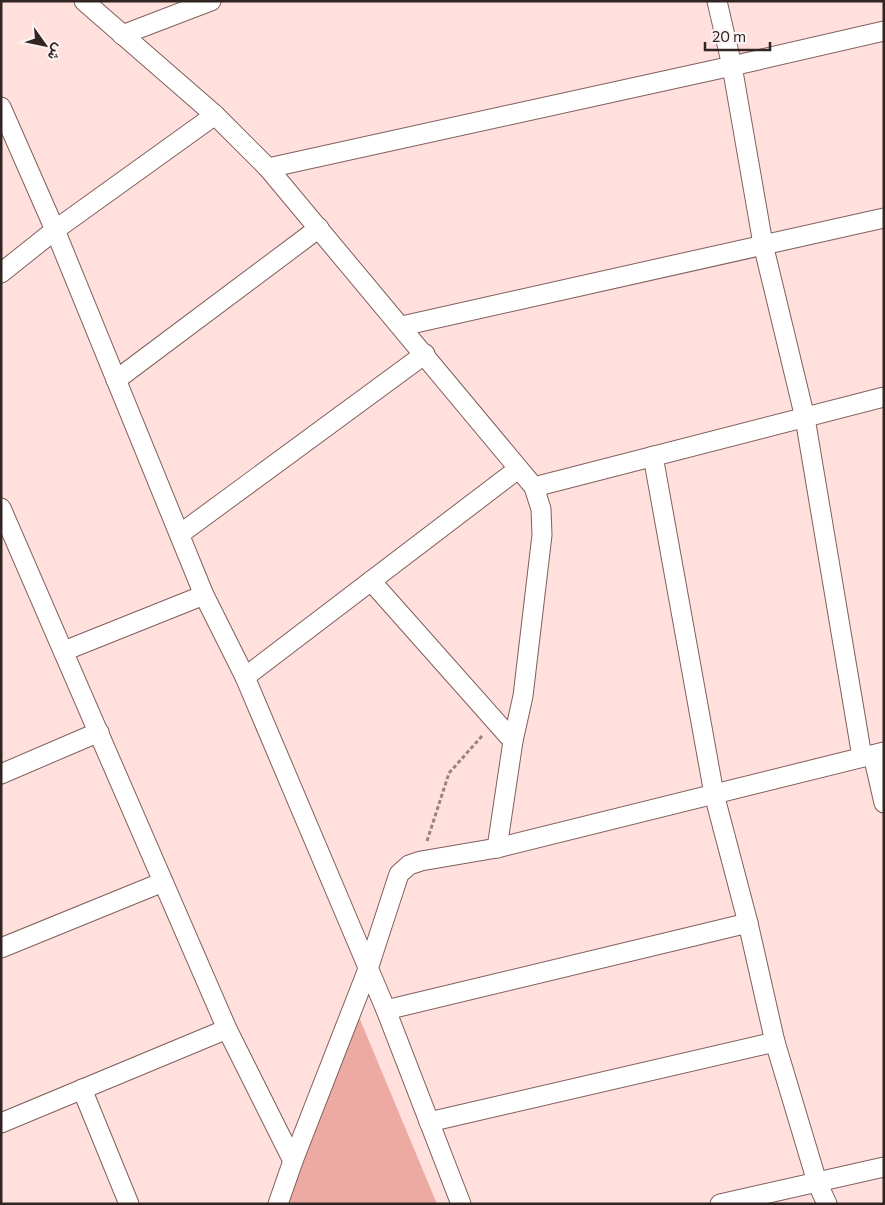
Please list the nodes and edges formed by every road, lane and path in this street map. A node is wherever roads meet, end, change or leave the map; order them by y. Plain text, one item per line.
1 (84, 1) edge
2 (211, 1) edge
3 (717, 1) edge
4 (884, 31) edge
5 (122, 34) junction
6 (732, 66) junction
7 (1, 107) edge
8 (215, 116) junction
9 (268, 168) junction
10 (884, 218) edge
11 (319, 228) junction
12 (55, 230) junction
13 (763, 244) junction
14 (1, 273) edge
15 (402, 326) junction
16 (425, 354) junction
17 (116, 380) junction
18 (884, 397) edge
19 (805, 418) junction
20 (653, 456) junction
21 (518, 469) junction
22 (534, 486) junction
23 (1, 508) edge
24 (180, 534) junction
25 (371, 581) junction
26 (204, 595) junction
27 (64, 651) junction
28 (245, 677) junction
29 (495, 721) junction
30 (99, 732) junction
31 (513, 741) junction
32 (873, 755) edge
33 (1, 774) edge
34 (714, 794) junction
35 (884, 803) edge
36 (497, 848) junction
37 (420, 861) junction
38 (163, 882) junction
39 (748, 923) junction
40 (1, 948) edge
41 (368, 968) junction
42 (386, 1010) junction
43 (226, 1029) junction
44 (775, 1042) junction
45 (82, 1089) junction
46 (429, 1122) junction
47 (1, 1123) edge
48 (293, 1161) junction
49 (884, 1167) edge
50 (817, 1182) junction
51 (128, 1204) edge
52 (278, 1204) edge
53 (461, 1204) edge
54 (720, 1204) edge
55 (827, 1204) edge

1 - 5 street
2 - 5 street
3 - 6 street
4 - 6 street
5 - 8 street
6 - 9 street
6 - 13 street
7 - 12 street
8 - 9 street
8 - 12 street
9 - 11 street
10 - 13 street
11 - 15 street
11 - 17 street
12 - 14 street
12 - 17 street
13 - 15 street
13 - 19 street
15 - 16 street
16 - 21 street
16 - 24 street
17 - 24 street
18 - 19 street
19 - 20 street
19 - 32 street
20 - 22 street
20 - 34 street
21 - 22 street
21 - 25 street
22 - 31 street
23 - 27 street
24 - 26 street
25 - 28 street
25 - 29 street
26 - 27 street
26 - 28 street
27 - 30 street
28 - 41 street
29 - 31 street
29 - 37 path
30 - 33 street
30 - 38 street
31 - 36 street
32 - 34 street
32 - 35 street
34 - 36 street
34 - 39 street
36 - 37 street
37 - 41 street
38 - 40 street
38 - 43 street
39 - 42 street
39 - 44 street
41 - 42 street
41 - 48 street
42 - 46 street
43 - 45 street
43 - 48 street
44 - 46 street
44 - 50 street
45 - 47 street
45 - 51 street
46 - 53 street
48 - 52 street
49 - 50 street
50 - 54 street
50 - 55 street

